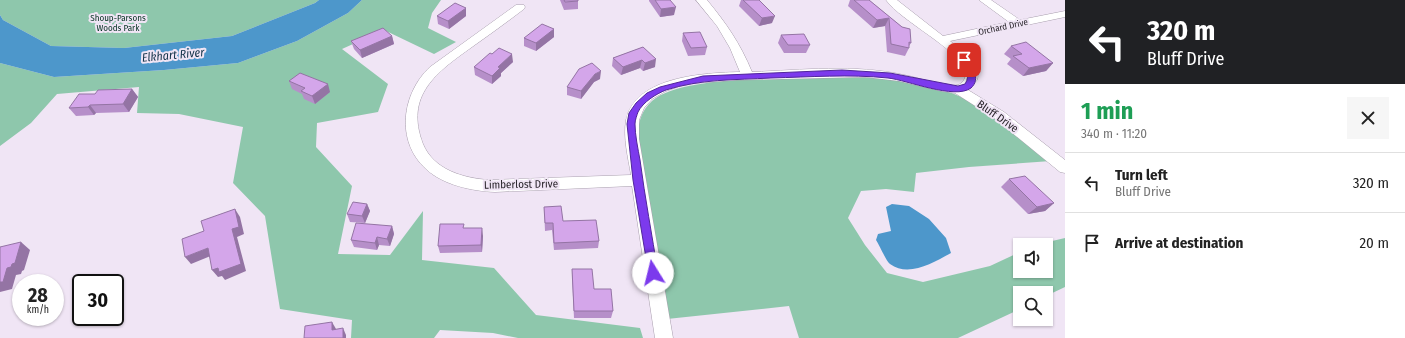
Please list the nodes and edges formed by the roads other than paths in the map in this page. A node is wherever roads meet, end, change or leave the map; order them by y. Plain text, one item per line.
1 (701, 0) edge
2 (890, 0) edge
3 (984, 0) edge
4 (520, 7) dead end
5 (1065, 14) edge
6 (1017, 24) junction
7 (941, 40) junction
8 (748, 76) junction
9 (958, 89) junction
10 (1065, 168) edge
11 (638, 180) junction
12 (664, 338) edge

1 - 8 street
2 - 7 street
3 - 6 street
4 - 11 street, Limberlost Drive
5 - 6 street, Orchard Drive
6 - 7 street, Orchard Drive
7 - 9 street
8 - 9 street
8 - 11 street
9 - 10 street, Bluff Drive
11 - 12 street

